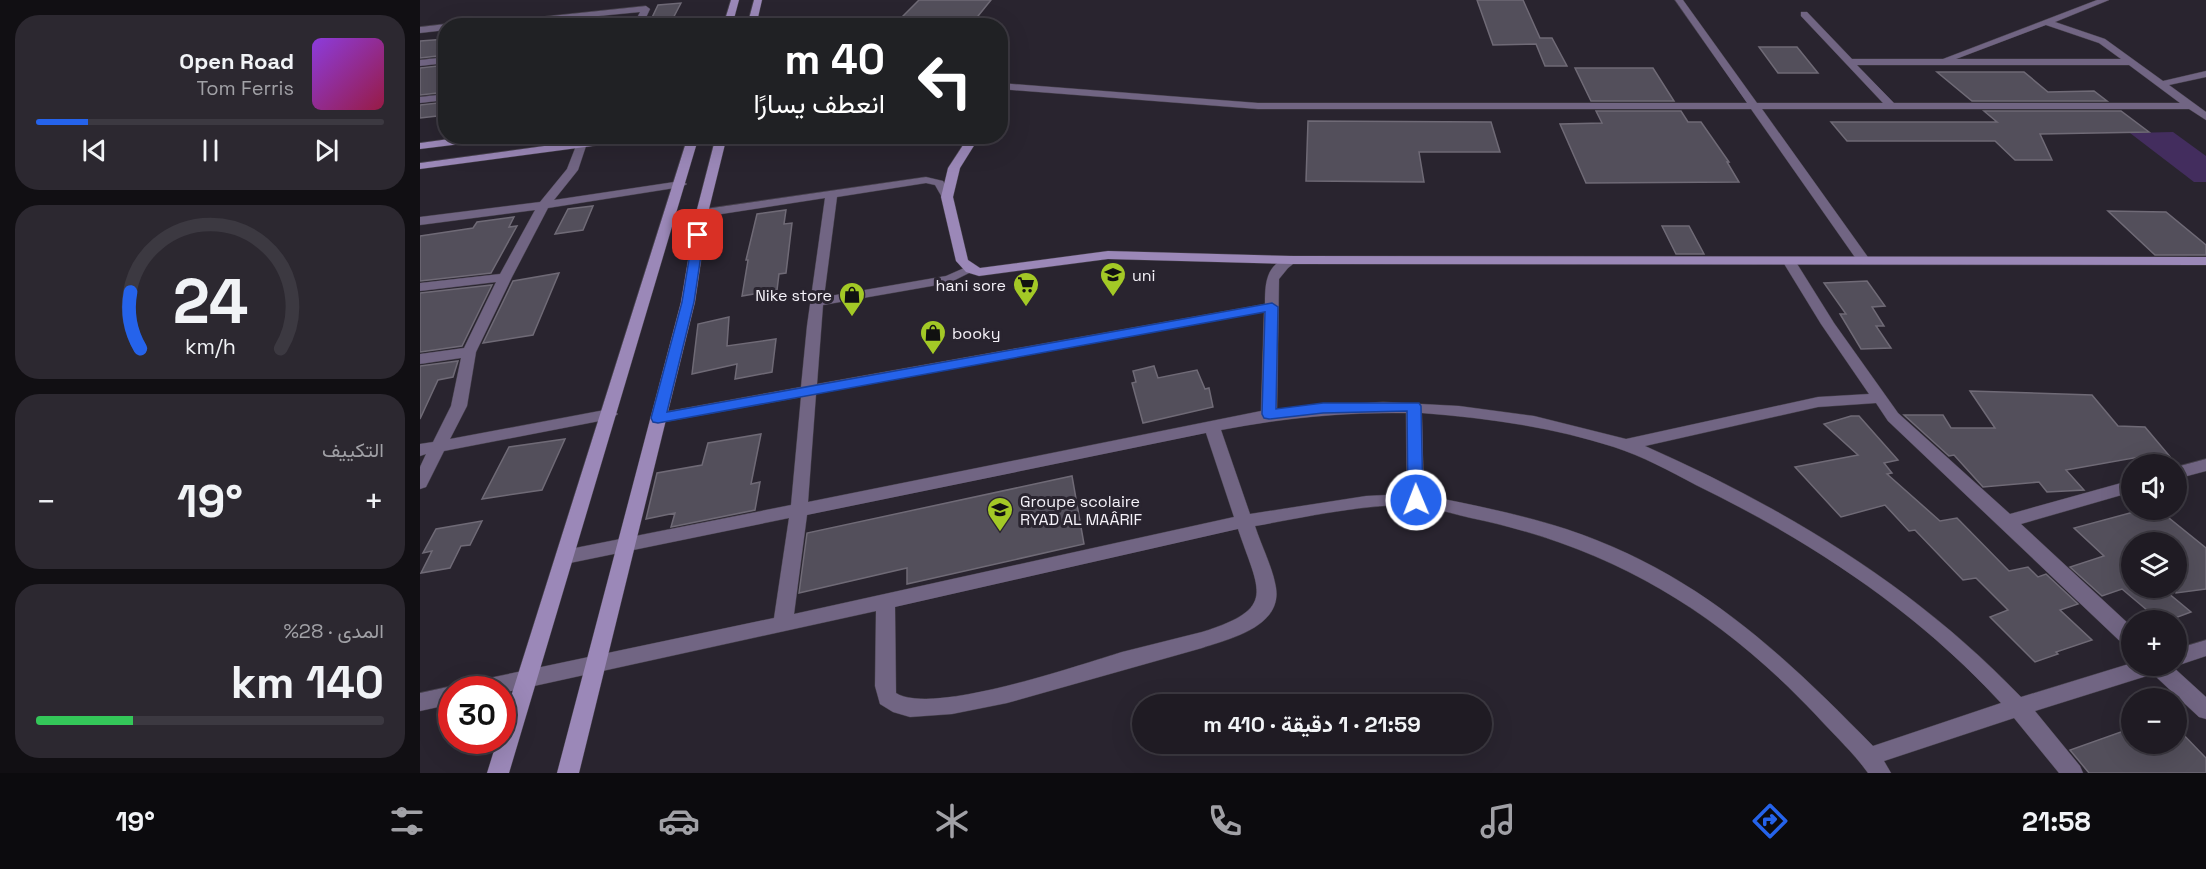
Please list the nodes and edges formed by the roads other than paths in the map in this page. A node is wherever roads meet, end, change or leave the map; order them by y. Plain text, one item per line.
1 (735, 0) edge
2 (758, 0) edge
3 (1679, 0) edge
4 (2105, 0) edge
5 (1804, 14) dead end
6 (547, 18) edge
7 (641, 18) edge
8 (729, 18) edge
9 (753, 18) edge
10 (2046, 22) junction
11 (438, 28) edge
12 (420, 30) edge
13 (438, 61) edge
14 (1850, 62) junction
15 (1938, 62) junction
16 (2131, 62) junction
17 (420, 63) edge
18 (2206, 74) edge
19 (2161, 84) junction
20 (1008, 87) edge
21 (438, 98) edge
22 (420, 100) edge
23 (1892, 106) junction
24 (2192, 106) junction
25 (1754, 107) junction
26 (2206, 117) edge
27 (438, 144) edge
28 (598, 144) edge
29 (692, 144) edge
30 (721, 144) edge
31 (970, 144) edge
32 (420, 146) edge
33 (581, 147) junction
34 (420, 166) edge
35 (681, 184) junction
36 (831, 194) junction
37 (948, 197) junction
38 (544, 205) junction
39 (702, 213) junction
40 (420, 221) edge
41 (1292, 260) junction
42 (1864, 260) junction
43 (2206, 261) edge
44 (1789, 262) junction
45 (971, 270) junction
46 (505, 277) junction
47 (420, 287) edge
48 (818, 302) junction
49 (1272, 307) junction
50 (469, 352) junction
51 (420, 359) edge
52 (810, 390) junction
53 (1879, 398) junction
54 (1414, 406) junction
55 (610, 414) junction
56 (1269, 414) junction
57 (658, 418) junction
58 (1211, 425) junction
59 (1626, 445) junction
60 (438, 447) junction
61 (420, 450) edge
62 (2206, 465) edge
63 (2187, 470) edge
64 (420, 483) edge
65 (2121, 489) edge
66 (1416, 500) junction
67 (799, 509) junction
68 (2007, 521) junction
69 (1243, 522) junction
70 (626, 545) junction
71 (565, 557) junction
72 (886, 602) junction
73 (783, 624) junction
74 (2121, 630) edge
75 (2206, 648) edge
76 (2187, 654) edge
77 (595, 666) junction
78 (2121, 675) edge
79 (2169, 676) edge
80 (528, 678) junction
81 (516, 681) edge
82 (438, 698) edge
83 (420, 702) edge
84 (2019, 707) junction
85 (2206, 710) edge
86 (1874, 765) edge
87 (498, 773) edge
88 (568, 773) edge
89 (2072, 773) edge

1 - 8 street
2 - 9 street
3 - 25 street
4 - 10 street
5 - 14 street
6 - 7 street
10 - 15 street
10 - 16 street
11 - 12 street
13 - 17 street
14 - 15 street
14 - 23 street
15 - 16 street
16 - 19 street
18 - 19 street
19 - 24 street
20 - 25 street
21 - 22 street
23 - 24 street
23 - 25 street
24 - 26 street
25 - 42 street
27 - 32 street
28 - 33 street
29 - 35 street
30 - 39 street
31 - 37 street
33 - 34 street
33 - 38 street
35 - 38 street
35 - 55 street
36 - 37 street
36 - 39 street
36 - 48 street
37 - 45 street
38 - 40 street
38 - 46 street
39 - 57 street
41 - 44 street
41 - 45 street
41 - 49 street
42 - 43 street
42 - 44 street
44 - 53 street
45 - 48 street
46 - 47 street
46 - 50 street
48 - 52 street
49 - 52 street
49 - 56 street
50 - 51 street
50 - 60 street
52 - 57 street
52 - 67 street
53 - 59 street
53 - 68 street
54 - 56 street
54 - 59 street
54 - 66 street
55 - 60 street
55 - 71 street
56 - 58 street
57 - 70 street
58 - 67 street
58 - 69 street
59 - 84 street
60 - 61 street
60 - 64 street
62 - 63 street
65 - 68 street
66 - 69 street
66 - 86 street
67 - 70 street
67 - 73 street
68 - 74 street
69 - 72 street
69 - 72 street
70 - 71 street
70 - 77 street
71 - 80 street
72 - 73 street
73 - 77 street
75 - 76 street
77 - 80 street
77 - 88 street
78 - 84 street
79 - 85 street
80 - 81 street
80 - 87 street
82 - 83 street
84 - 86 street
84 - 89 street

